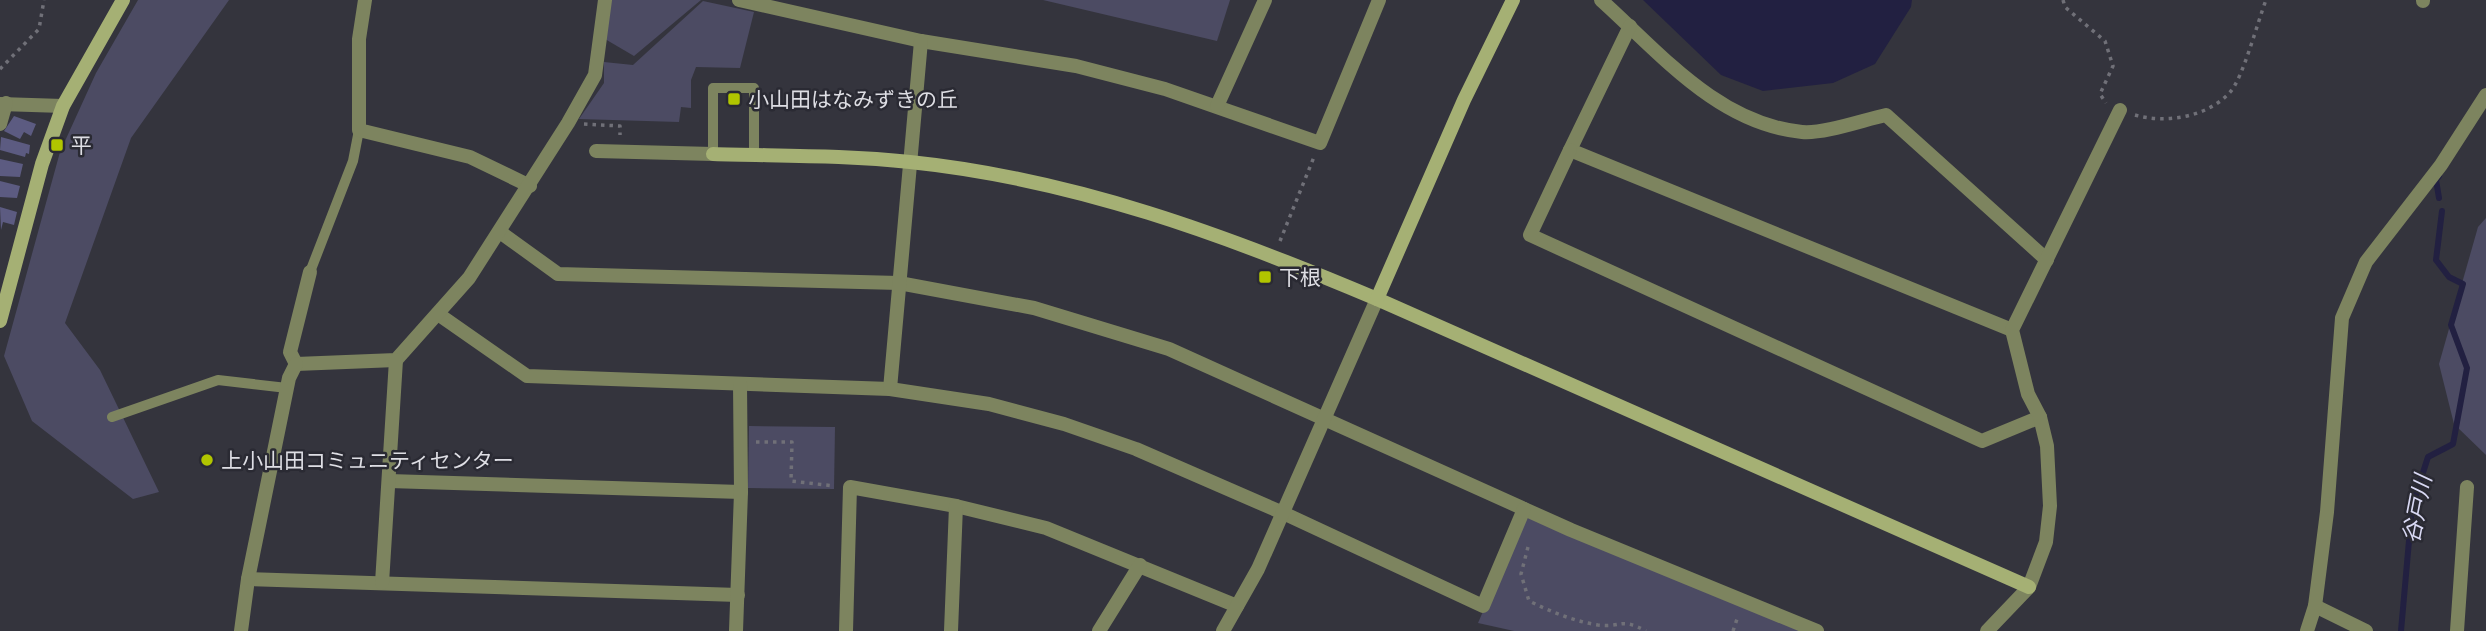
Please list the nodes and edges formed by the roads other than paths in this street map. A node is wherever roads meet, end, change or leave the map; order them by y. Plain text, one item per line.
1 (123, 0) edge
2 (365, 0) edge
3 (606, 0) edge
4 (739, 0) edge
5 (1265, 0) edge
6 (1379, 0) edge
7 (1513, 0) edge
8 (1601, 0) edge
9 (1630, 26) junction
10 (921, 41) junction
11 (2486, 95) edge
12 (3, 103) edge
13 (63, 106) junction
14 (1217, 106) junction
15 (2120, 110) road end
16 (0, 124) edge
17 (359, 130) junction
18 (1570, 150) junction
19 (596, 151) dead end
20 (713, 154) junction
21 (754, 155) junction
22 (910, 162) junction
23 (530, 187) junction
24 (500, 232) junction
25 (2047, 260) junction
26 (310, 272) joint
27 (899, 283) junction
28 (1377, 299) junction
29 (438, 314) junction
30 (0, 321) edge
31 (2012, 330) junction
32 (396, 360) junction
33 (296, 364) junction
34 (740, 384) junction
35 (288, 388) junction
36 (890, 389) junction
37 (112, 417) dead end
38 (1325, 417) junction
39 (2040, 417) junction
40 (389, 481) junction
41 (2467, 487) dead end
42 (741, 492) junction
43 (956, 506) junction
44 (1530, 512) junction
45 (1283, 513) junction
46 (1140, 565) junction
47 (248, 579) junction
48 (382, 583) junction
49 (2029, 587) junction
50 (738, 595) junction
51 (1237, 606) junction
52 (2315, 606) junction
53 (241, 631) edge
54 (736, 631) edge
55 (846, 631) edge
56 (951, 631) edge
57 (1100, 631) edge
58 (1223, 631) edge
59 (1817, 631) edge
60 (1987, 631) edge
61 (2307, 631) edge
62 (2366, 631) edge
63 (2457, 631) edge

1 - 13 street
2 - 17 street
3 - 23 street
4 - 10 street
5 - 14 street
6 - 14 street
7 - 28 street
8 - 9 street
9 - 18 street
9 - 25 street
10 - 14 street
10 - 22 street
11 - 52 street
12 - 13 street
12 - 16 street
13 - 30 street
15 - 25 street
17 - 23 street
17 - 26 lane
18 - 31 street
18 - 39 street
19 - 20 street
20 - 21 street
20 - 21 lane
21 - 22 street
22 - 27 street
22 - 28 street
23 - 24 street
24 - 27 street
24 - 29 street
25 - 31 street
26 - 33 street
27 - 36 street
27 - 38 street
28 - 38 street
28 - 49 street
29 - 32 street
29 - 34 street
31 - 39 street
32 - 33 street
32 - 40 street
33 - 35 street
34 - 36 street
34 - 42 street
35 - 37 lane
35 - 47 street
36 - 45 street
38 - 44 street
38 - 45 street
39 - 49 street
40 - 42 street
40 - 48 street
41 - 63 street
42 - 50 street
43 - 46 street
43 - 55 street
43 - 56 street
44 - 45 street
44 - 59 street
45 - 51 street
46 - 51 street
46 - 57 street
47 - 48 street
47 - 53 street
48 - 50 street
49 - 60 street
50 - 54 street
51 - 58 street
52 - 61 street
52 - 62 street

